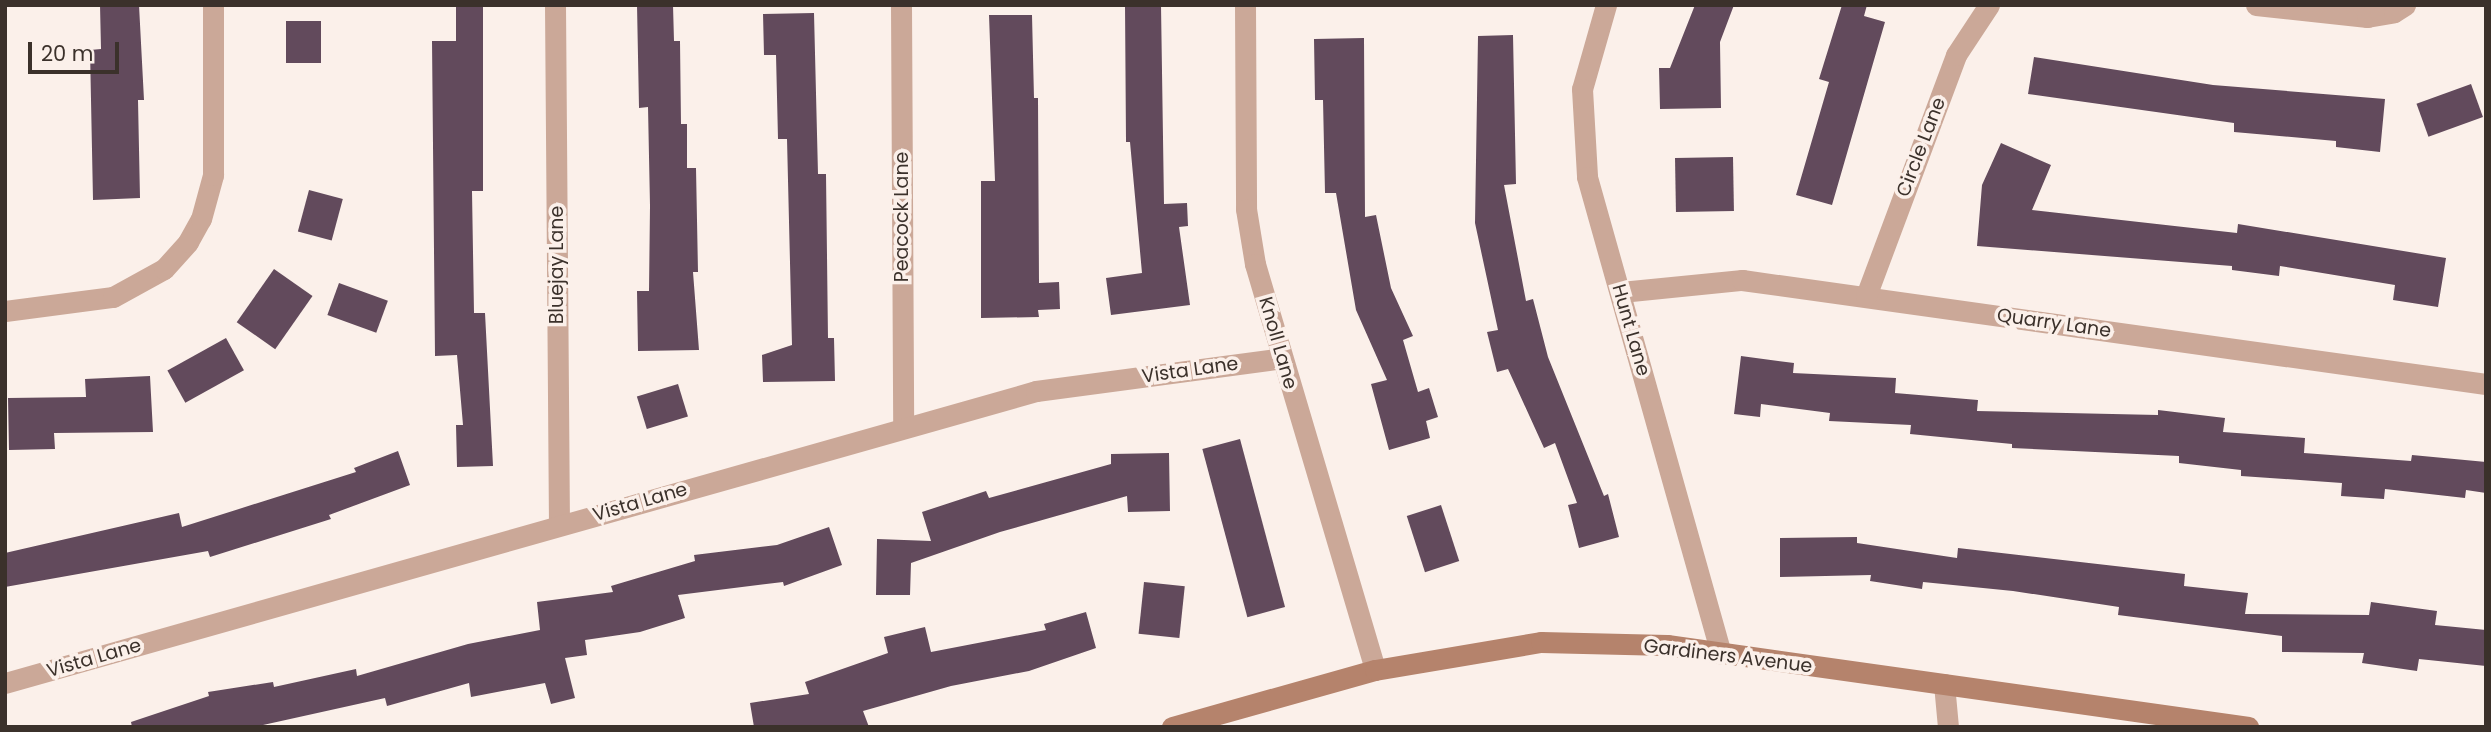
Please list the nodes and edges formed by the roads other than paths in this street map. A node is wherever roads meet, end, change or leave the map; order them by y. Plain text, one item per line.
1 (213, 5) edge
2 (555, 5) edge
3 (901, 5) edge
4 (1245, 5) edge
5 (1606, 5) edge
6 (1989, 5) edge
7 (2256, 5) edge
8 (2405, 5) edge
9 (1621, 292) junction
10 (1866, 296) junction
11 (5, 311) edge
12 (1282, 358) junction
13 (2486, 384) edge
14 (903, 428) junction
15 (559, 525) junction
16 (1721, 654) junction
17 (1375, 670) junction
18 (5, 683) edge
19 (1944, 684) junction
20 (1172, 727) edge
21 (1948, 727) edge
22 (2248, 727) edge

1 - 11 street
2 - 15 street, Bluejay Lane
3 - 14 street, Peacock Lane
4 - 12 street, Knoll Lane
5 - 9 street, Hunt Lane
6 - 10 street, Circle Lane
7 - 8 street
9 - 10 street, Quarry Lane
9 - 16 street, Hunt Lane
10 - 13 street, Quarry Lane
12 - 14 street, Vista Lane
12 - 17 street, Knoll Lane
14 - 15 street, Vista Lane
15 - 18 street, Vista Lane
16 - 17 main road, Gardiners Avenue
16 - 19 main road, Gardiners Avenue
17 - 20 main road, Gardiners Avenue
19 - 21 street
19 - 22 main road, Gardiners Avenue

